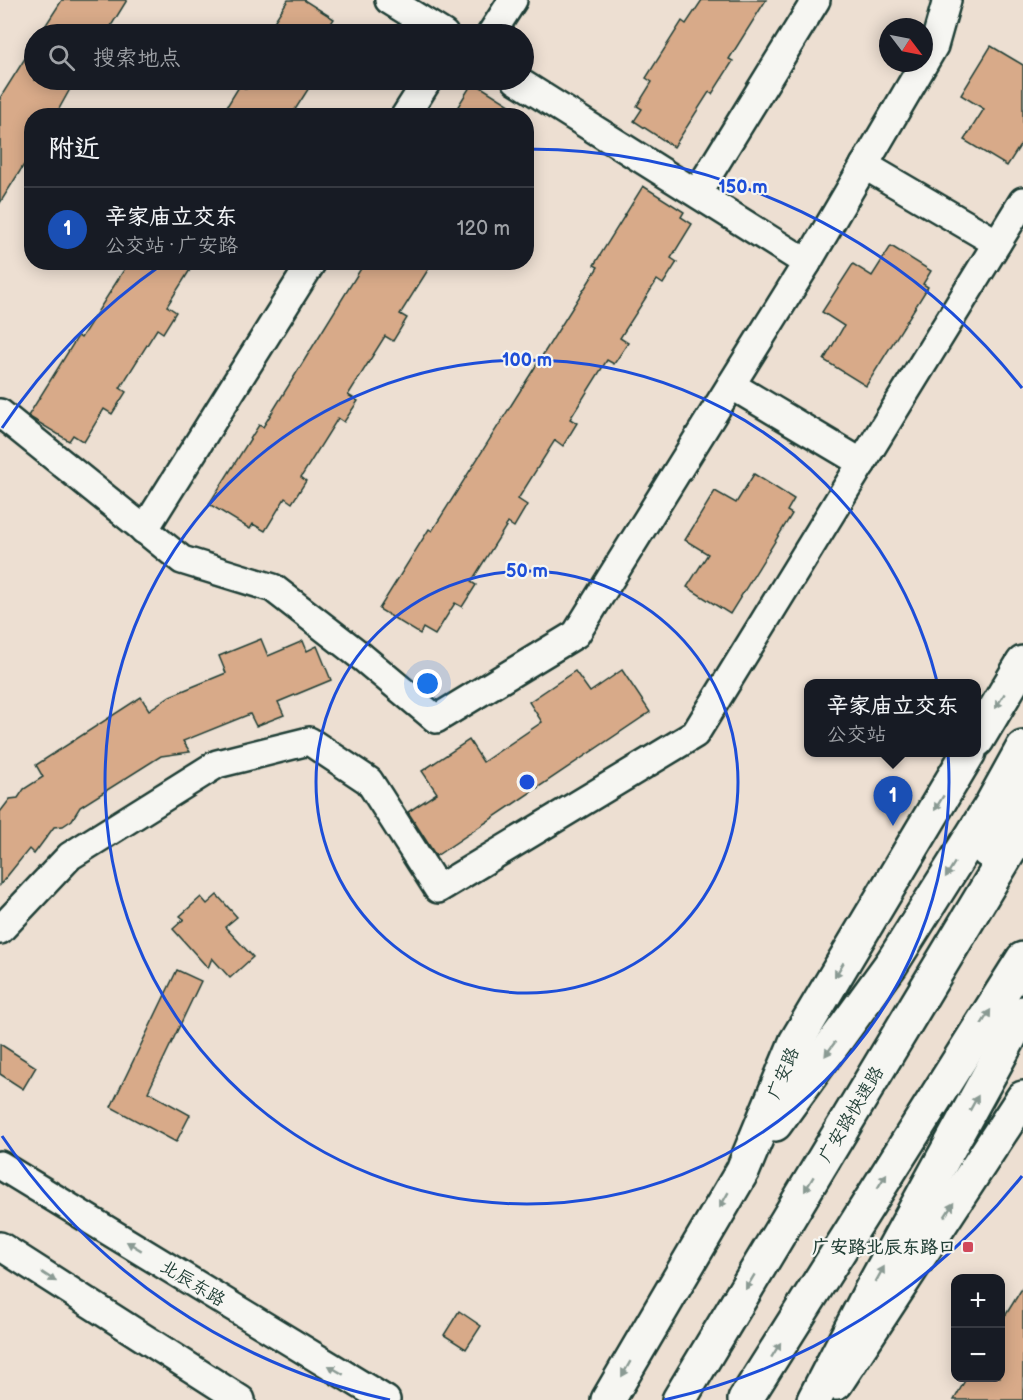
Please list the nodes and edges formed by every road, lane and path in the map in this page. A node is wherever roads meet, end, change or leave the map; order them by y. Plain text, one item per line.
1 (389, 0) edge
2 (513, 0) edge
3 (816, 0) edge
4 (947, 0) edge
5 (428, 24) edge
6 (497, 24) edge
7 (422, 90) edge
8 (532, 90) edge
9 (410, 108) edge
10 (864, 165) junction
11 (697, 193) junction
12 (1023, 201) edge
13 (997, 243) junction
14 (807, 263) junction
15 (307, 270) edge
16 (731, 385) junction
17 (0, 413) edge
18 (862, 463) junction
19 (144, 530) junction
20 (1023, 663) edge
21 (981, 733) edge
22 (1023, 748) edge
23 (967, 757) edge
24 (1023, 780) edge
25 (1023, 828) edge
26 (0, 930) edge
27 (1023, 959) edge
28 (1023, 1013) edge
29 (896, 1038) junction
30 (1023, 1098) edge
31 (0, 1165) edge
32 (742, 1170) junction
33 (0, 1246) edge
34 (241, 1400) edge
35 (386, 1400) edge
36 (608, 1400) edge
37 (680, 1400) edge
38 (745, 1400) edge
39 (814, 1400) edge
40 (825, 1400) edge

1 - 5 street
2 - 6 street
3 - 11 street
4 - 10 street
7 - 9 street
8 - 11 street
10 - 13 street
10 - 14 street
11 - 14 street
12 - 13 street
13 - 18 street
14 - 16 street
15 - 19 street
16 - 18 street
16 - 19 street
17 - 19 street
18 - 26 street
20 -> 21 main road
22 -> 32 main road
23 -> 32 main road, 广安路
24 - 29 main road
25 - 29 main road, 广安路快速路
38 -> 27 main road
39 -> 28 main road
29 -> 37 main road, 广安路快速路
40 -> 30 main road
35 -> 31 street, 北辰东路
32 -> 36 main road, 广安路
33 -> 34 street

